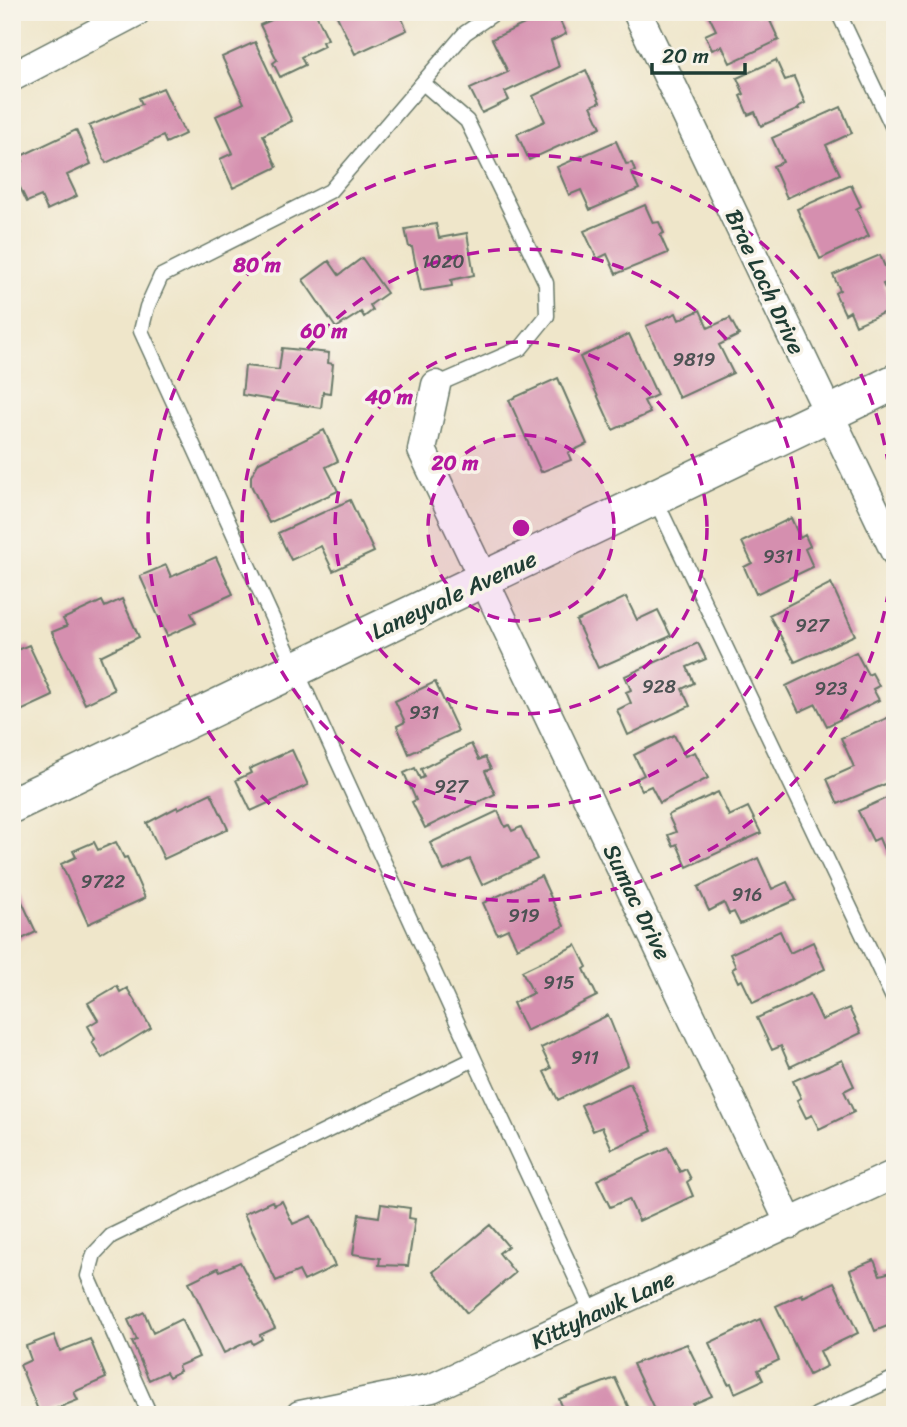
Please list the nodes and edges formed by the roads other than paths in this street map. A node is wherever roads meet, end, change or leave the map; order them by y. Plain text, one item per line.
1 (136, 12) edge
2 (496, 12) edge
3 (637, 12) edge
4 (838, 12) edge
5 (12, 77) edge
6 (423, 83) junction
7 (895, 132) edge
8 (895, 383) edge
9 (436, 385) joint
10 (828, 416) junction
11 (655, 499) junction
12 (895, 552) edge
13 (484, 581) junction
14 (296, 670) junction
15 (12, 805) edge
16 (895, 1002) edge
17 (474, 1059) junction
18 (895, 1174) edge
19 (790, 1224) junction
20 (593, 1315) junction
21 (895, 1378) edge
22 (150, 1415) edge
23 (300, 1415) edge
24 (816, 1415) edge

1 - 5 street
2 - 6 lane
3 - 10 street, Brae Loch Drive
4 - 7 lane
6 - 9 lane
6 - 14 lane
8 - 10 street, Laneyvale Avenue
9 - 13 street, Sumac Drive
10 - 11 street, Laneyvale Avenue
10 - 12 street, Brae Loch Drive
11 - 13 street, Laneyvale Avenue
11 - 16 lane
13 - 14 street, Laneyvale Avenue
13 - 19 street, Sumac Drive
14 - 15 street, Laneyvale Avenue
14 - 17 lane
17 - 20 lane
17 - 22 lane
18 - 19 street, Kittyhawk Lane
19 - 20 street, Kittyhawk Lane
20 - 23 street, Kittyhawk Lane
21 - 24 lane

